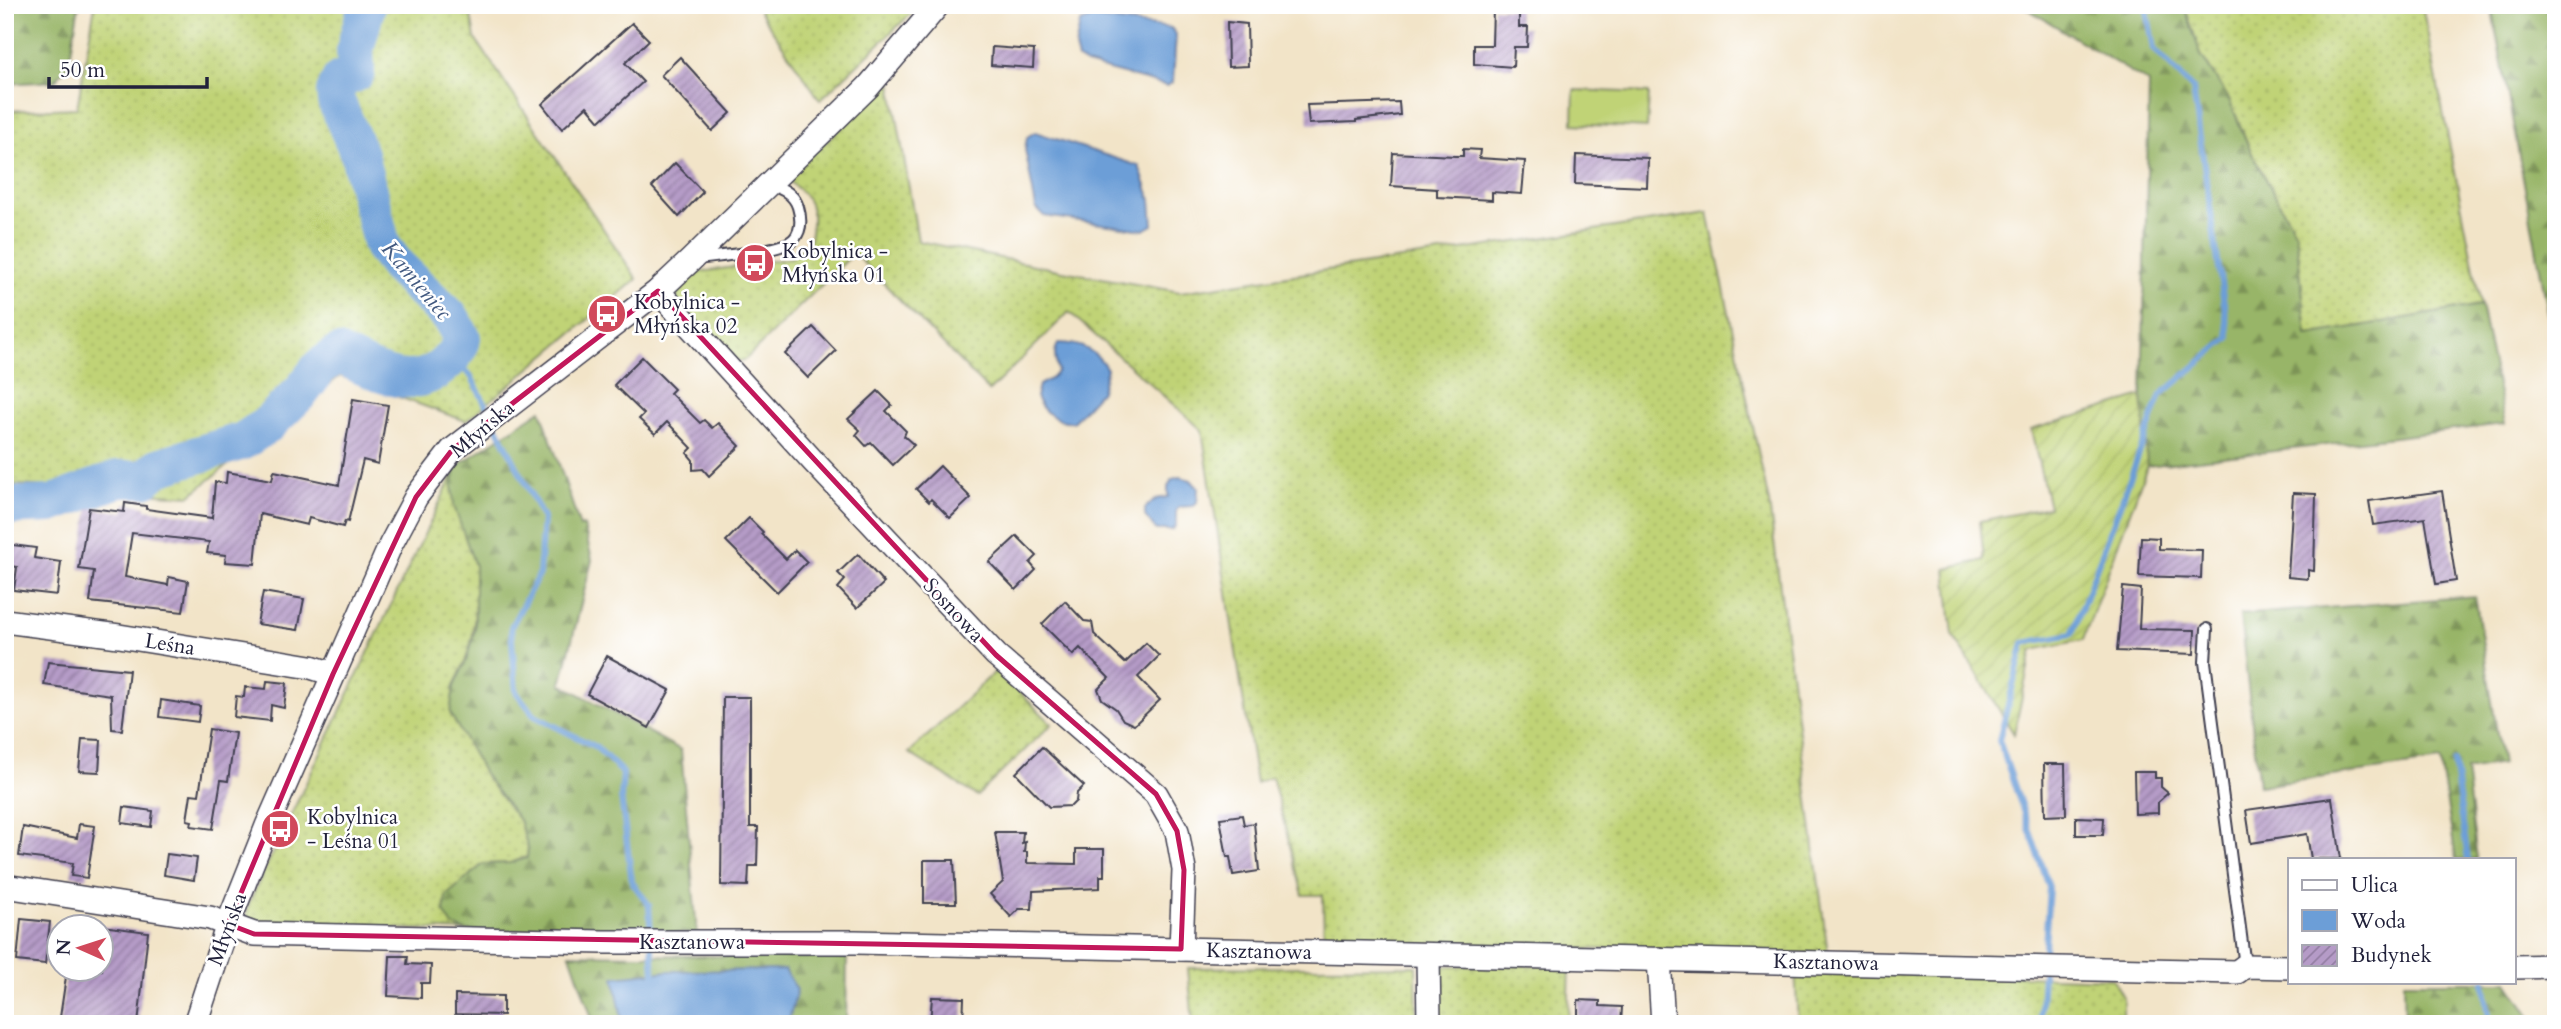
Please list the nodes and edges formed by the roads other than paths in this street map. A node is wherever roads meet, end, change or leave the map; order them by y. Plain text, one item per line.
1 (938, 5) edge
2 (766, 185) junction
3 (691, 260) junction
4 (658, 291) junction
5 (5, 621) edge
6 (2207, 629) dead end
7 (332, 674) junction
8 (5, 886) edge
9 (228, 924) junction
10 (1181, 949) junction
11 (1428, 955) junction
12 (1659, 959) junction
13 (2245, 966) junction
14 (2556, 966) edge
15 (2288, 967) edge
16 (2516, 967) edge
17 (195, 1024) edge
18 (1429, 1024) edge
19 (1662, 1024) edge

1 - 2 street, Młyńska
2 - 3 street, Młyńska
2 - 3 lane
3 - 4 street, Młyńska
4 - 7 street, Młyńska
4 - 10 street, Sosnowa
5 - 7 street, Leśna
6 - 13 lane
7 - 9 street, Młyńska
8 - 9 street, Kasztanowa
9 - 10 street, Kasztanowa
9 - 17 street, Młyńska
10 - 11 street, Kasztanowa
11 - 12 street, Kasztanowa
11 - 18 street
12 - 13 street, Kasztanowa
12 - 19 street
13 - 15 street, Kasztanowa
14 - 16 street

